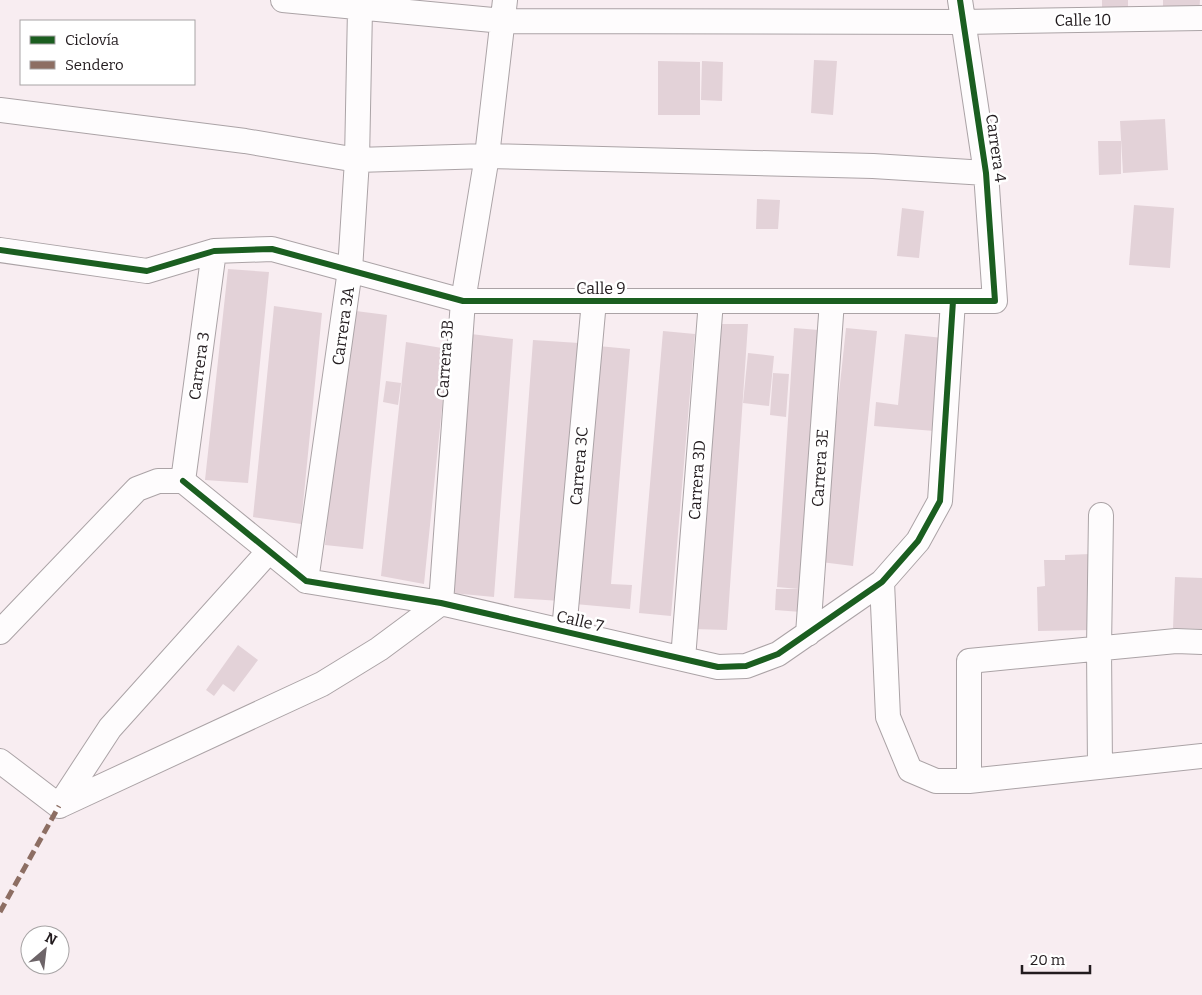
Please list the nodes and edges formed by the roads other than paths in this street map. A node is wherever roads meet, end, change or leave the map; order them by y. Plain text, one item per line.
1 (282, 0) edge
2 (360, 8) junction
3 (504, 10) edge
4 (962, 11) edge
5 (1202, 18) edge
6 (0, 110) edge
7 (487, 156) junction
8 (357, 160) junction
9 (986, 173) junction
10 (0, 250) edge
11 (214, 251) junction
12 (350, 270) junction
13 (463, 301) junction
14 (594, 301) junction
15 (711, 301) junction
16 (832, 301) junction
17 (953, 301) junction
18 (996, 301) joint
19 (183, 481) junction
20 (1101, 515) dead end
21 (269, 550) junction
22 (306, 581) junction
23 (882, 582) junction
24 (441, 603) junction
25 (564, 631) junction
26 (0, 632) edge
27 (808, 634) junction
28 (1202, 642) edge
29 (1099, 648) junction
30 (683, 659) junction
31 (1202, 756) edge
32 (0, 760) edge
33 (1100, 767) junction
34 (969, 781) junction
35 (59, 806) junction

1 - 2 street, Calle 10
2 - 3 street, Calle 10
2 - 8 street, Carrera 3A
3 - 4 street, Calle 10
3 - 7 street, Carrera 3B
4 - 5 street, Calle 10
4 - 9 street, Carrera 4
6 - 8 street
7 - 8 street
7 - 9 street
7 - 13 street, Carrera 3B
8 - 12 street, Carrera 3A
9 - 18 street, Carrera 4
10 - 11 street, Calle 9
11 - 12 street, Calle 9
11 - 19 street, Carrera 3
12 - 13 street, Calle 9
12 - 22 street, Carrera 3A
13 - 14 street, Calle 9
13 - 24 street, Carrera 3B
14 - 15 street, Calle 9
14 - 25 street, Carrera 3C
15 - 16 street, Calle 9
15 - 30 street, Carrera 3D
16 - 17 street, Calle 9
16 - 27 street, Carrera 3E
17 - 18 street, Calle 9
17 - 23 street, Calle 7
19 - 21 street
19 - 26 street
20 - 29 street
21 - 22 street
21 - 35 street
22 - 24 street, Calle 7
23 - 27 street, Calle 7
23 - 34 street
24 - 25 street, Calle 7
24 - 35 street
25 - 30 street, Calle 7
27 - 30 street, Calle 7
28 - 29 street
29 - 33 street
29 - 34 street
31 - 33 street
32 - 35 street
33 - 34 street

